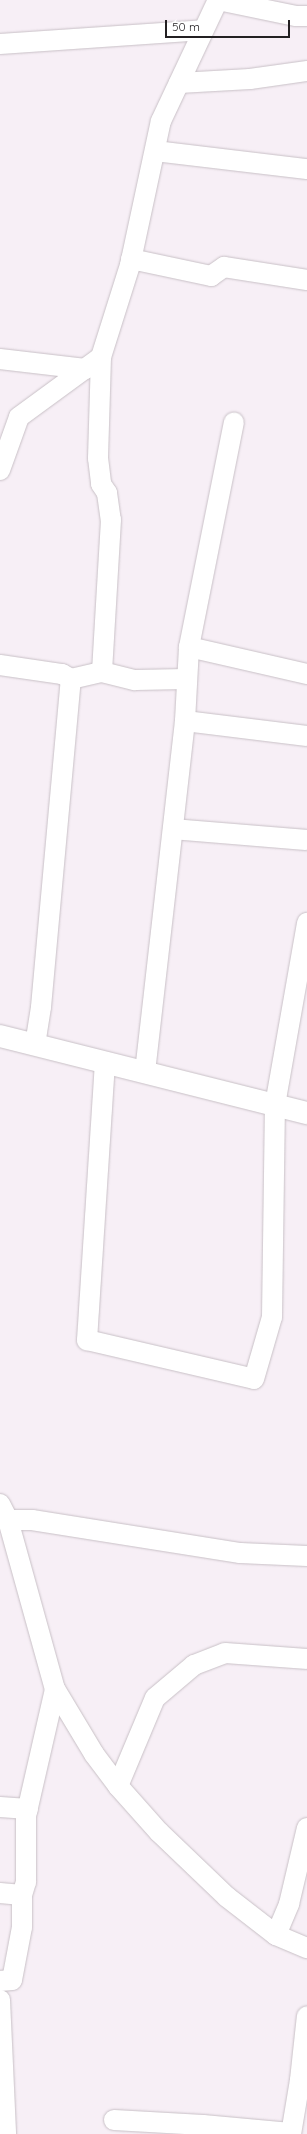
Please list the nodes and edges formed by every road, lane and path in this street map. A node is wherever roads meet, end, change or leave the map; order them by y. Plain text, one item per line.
1 (218, 0) edge
2 (307, 16) edge
3 (204, 30) junction
4 (0, 44) edge
5 (307, 71) edge
6 (179, 84) junction
7 (155, 151) junction
8 (307, 169) edge
9 (131, 260) junction
10 (307, 280) edge
11 (101, 357) junction
12 (0, 359) edge
13 (85, 369) junction
14 (234, 422) dead end
15 (0, 470) edge
16 (189, 647) junction
17 (0, 665) edge
18 (102, 672) junction
19 (307, 674) edge
20 (71, 679) junction
21 (186, 679) junction
22 (185, 721) junction
23 (307, 736) edge
24 (173, 829) junction
25 (307, 840) edge
26 (307, 923) edge
27 (0, 1036) edge
28 (35, 1045) junction
29 (105, 1062) junction
30 (145, 1072) junction
31 (274, 1105) junction
32 (307, 1113) edge
33 (4, 1512) edge
34 (307, 1556) edge
35 (307, 1659) edge
36 (55, 1689) junction
37 (118, 1786) junction
38 (0, 1807) edge
39 (28, 1809) junction
40 (307, 1828) edge
41 (0, 1893) edge
42 (22, 1895) junction
43 (276, 1935) junction
44 (307, 1948) edge
45 (0, 1981) edge
46 (0, 2000) edge
47 (307, 2016) edge
48 (114, 2120) dead end
49 (6, 2134) edge
50 (290, 2134) edge

1 - 2 street
1 - 3 street
3 - 4 street
3 - 6 street
5 - 6 street
6 - 7 street
7 - 8 street
7 - 9 street
9 - 10 street
9 - 11 street
11 - 13 street
11 - 18 street
12 - 13 street
13 - 15 street
14 - 16 street
16 - 19 street
16 - 21 street
17 - 20 street
18 - 20 street
18 - 21 street
20 - 28 street
21 - 22 street
22 - 23 street
22 - 24 street
24 - 25 street
24 - 30 street
26 - 31 street
27 - 28 main road
28 - 29 main road
29 - 30 main road
29 - 31 street
30 - 31 main road
31 - 32 main road
33 - 34 street
33 - 36 street
35 - 37 street
36 - 37 street
36 - 39 street
37 - 43 street
38 - 39 street
39 - 42 street
40 - 43 street
41 - 42 street
42 - 45 street
43 - 44 street
46 - 49 street
47 - 50 street
48 - 50 street

